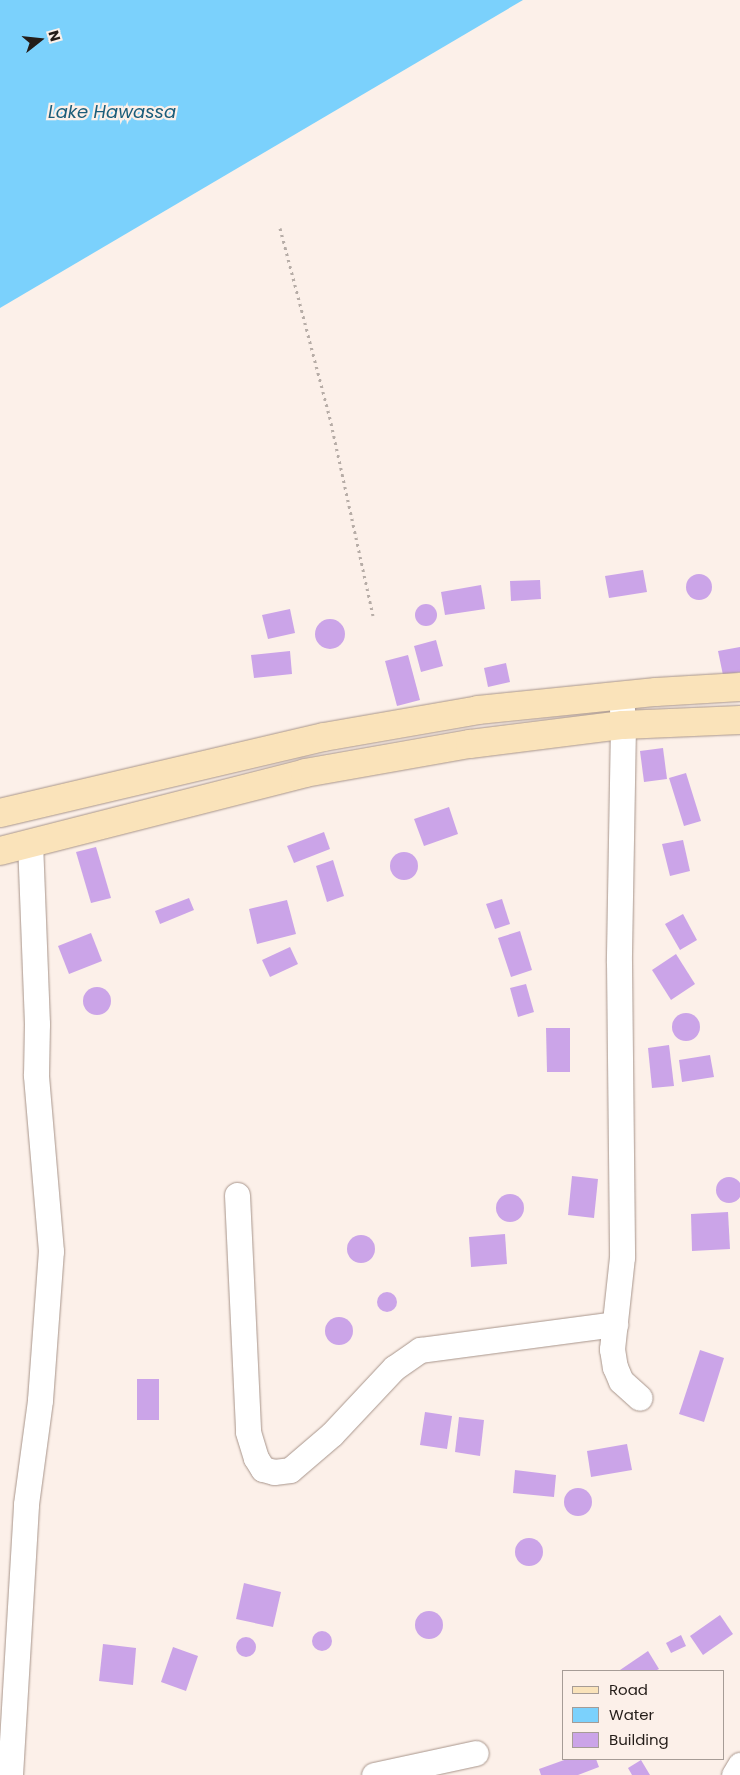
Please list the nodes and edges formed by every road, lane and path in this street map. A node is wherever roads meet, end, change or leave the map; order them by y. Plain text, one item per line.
1 (280, 228) dead end
2 (373, 615) dead end
3 (740, 687) edge
4 (621, 695) junction
5 (740, 720) edge
6 (623, 726) junction
7 (0, 813) edge
8 (30, 844) junction
9 (0, 851) edge
10 (236, 1195) dead end
11 (615, 1324) junction
12 (640, 1398) dead end
13 (476, 1753) dead end
14 (740, 1765) edge
15 (10, 1775) edge
16 (374, 1775) edge
17 (734, 1775) edge

1 - 2 path
3 - 4 main road
4 - 6 street
4 - 7 main road
5 - 6 main road
6 - 8 main road
6 - 11 street
8 - 9 main road
8 - 15 street
10 - 11 street
11 - 12 street
13 - 16 street
14 - 17 street

